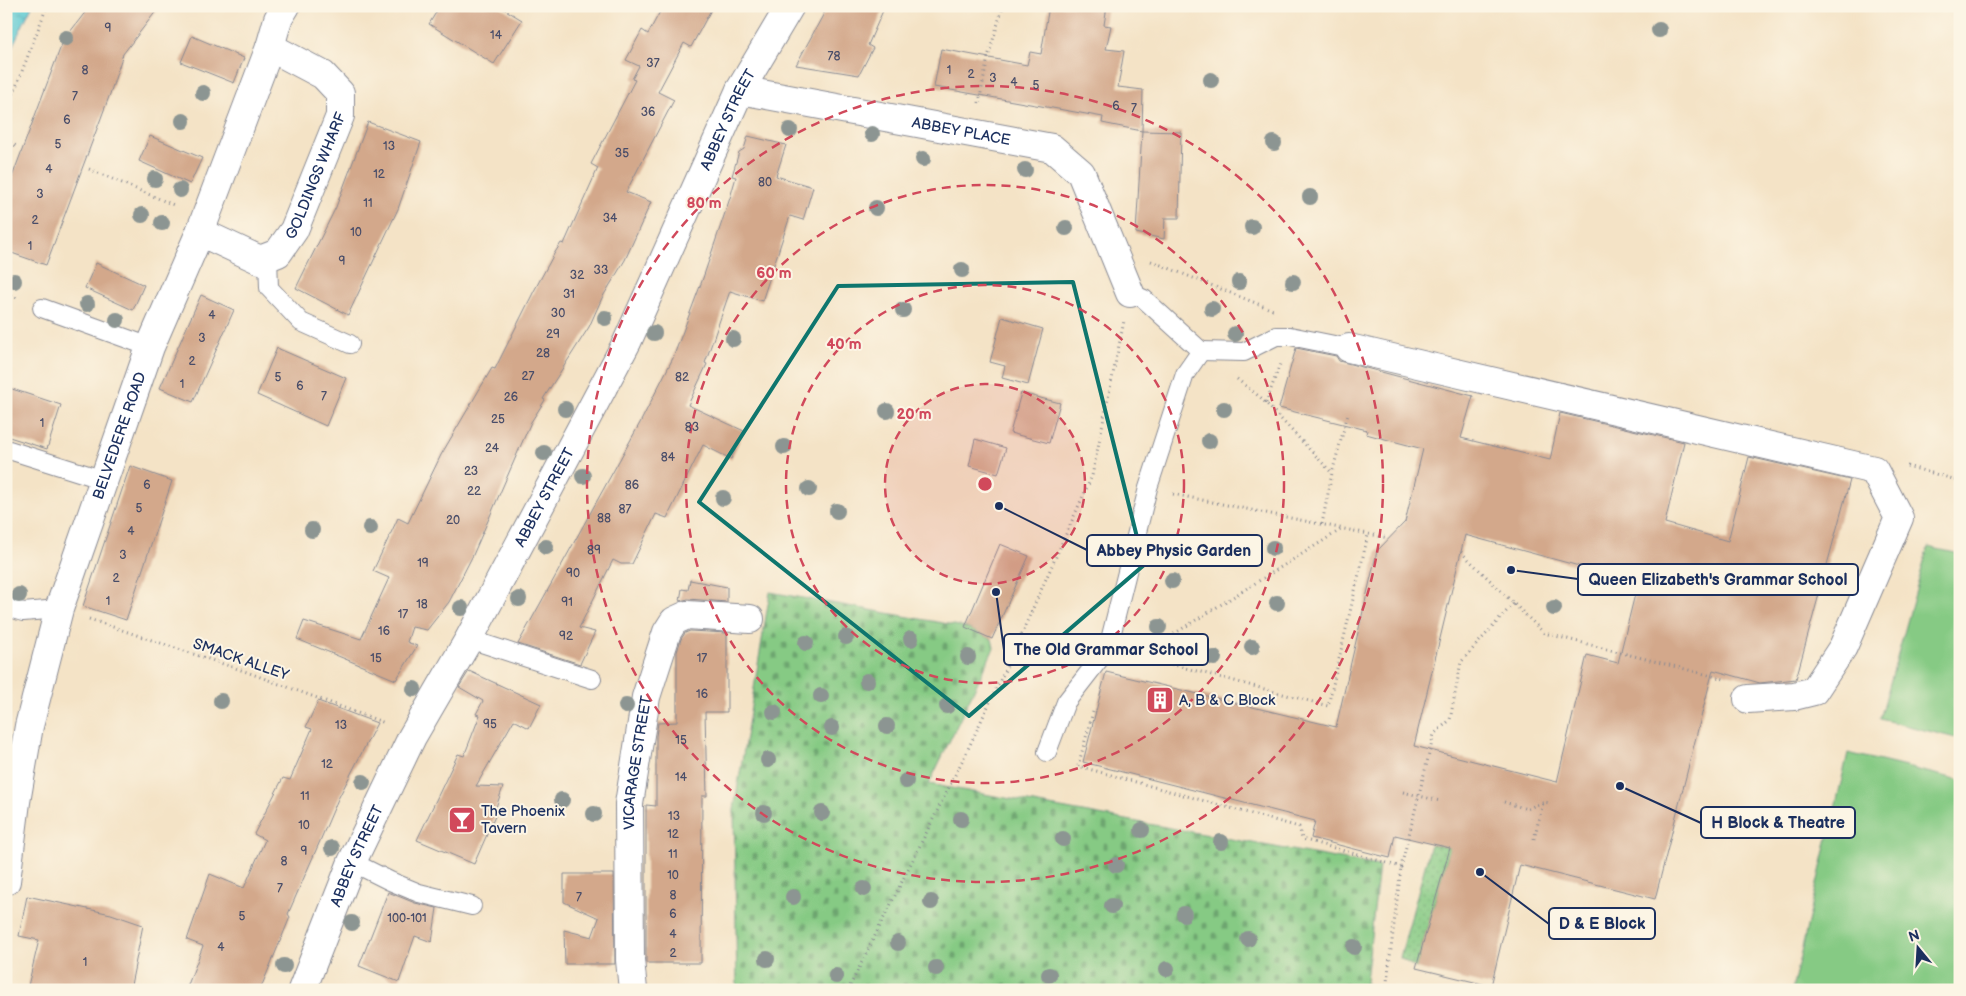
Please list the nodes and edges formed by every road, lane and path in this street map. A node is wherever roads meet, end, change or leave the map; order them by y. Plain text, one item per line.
1 (47, 6) edge
2 (286, 6) edge
3 (790, 6) edge
4 (1003, 6) edge
5 (270, 47) junction
6 (740, 90) junction
7 (6, 113) edge
8 (974, 133) junction
9 (6, 140) edge
10 (16, 146) dead end
11 (89, 169) dead end
12 (202, 225) junction
13 (268, 258) junction
14 (1130, 292) junction
15 (42, 308) dead end
16 (1290, 336) junction
17 (350, 344) dead end
18 (150, 347) junction
19 (1349, 348) joint
20 (1202, 351) junction
21 (1266, 403) junction
22 (1348, 414) dead end
23 (6, 449) edge
24 (1332, 472) junction
25 (104, 480) junction
26 (1148, 488) junction
27 (1322, 524) junction
28 (1342, 529) junction
29 (1368, 535) junction
30 (1388, 538) dead end
31 (1461, 552) dead end
32 (1514, 603) junction
33 (6, 607) edge
34 (59, 609) junction
35 (750, 619) dead end
36 (469, 639) junction
37 (1108, 648) junction
38 (1012, 655) junction
39 (1140, 656) junction
40 (592, 679) dead end
41 (1740, 690) joint
42 (1096, 703) dead end
43 (412, 737) junction
44 (1046, 752) dead end
45 (1403, 792) dead end
46 (1440, 801) dead end
47 (1504, 802) dead end
48 (1543, 802) junction
49 (1551, 804) dead end
50 (1534, 839) dead end
51 (352, 862) junction
52 (1400, 867) junction
53 (6, 881) edge
54 (472, 906) dead end
55 (302, 990) edge
56 (633, 990) edge
57 (848, 990) edge
58 (1386, 990) edge

1 - 7 path
2 - 5 street, BELVEDERE ROAD
3 - 6 street, ABBEY STREET
4 - 8 path
5 - 12 street, BELVEDERE ROAD
5 - 13 street, GOLDINGS WHARF
6 - 8 street, ABBEY PLACE
6 - 36 street, ABBEY STREET
8 - 14 street, ABBEY PLACE
9 - 10 path
11 - 12 path
12 - 13 street
12 - 18 street, BELVEDERE ROAD
13 - 17 lane
14 - 20 lane
14 - 38 path
15 - 18 lane
16 - 19 lane
16 - 20 lane
16 - 21 path
18 - 25 street, BELVEDERE ROAD
19 - 41 street
20 - 21 path
20 - 26 lane
21 - 24 path
22 - 24 path
23 - 25 lane
24 - 27 path
25 - 34 street, BELVEDERE ROAD
26 - 27 path
26 - 37 lane
27 - 28 path
28 - 29 path
28 - 39 path
29 - 30 path
29 - 39 path
31 - 32 path
32 - 41 path
32 - 52 path
33 - 34 lane
34 - 43 path, SMACK ALLEY
34 - 53 street, BELVEDERE ROAD
35 - 56 street, VICARAGE STREET
36 - 40 lane
36 - 43 street, ABBEY STREET
37 - 38 path
37 - 39 path
37 - 44 lane
38 - 57 path
42 - 52 path
43 - 51 street, ABBEY STREET
45 - 46 path, bridge
47 - 48 path
48 - 49 path
48 - 50 path
51 - 54 lane
51 - 55 street, ABBEY STREET
52 - 58 path

